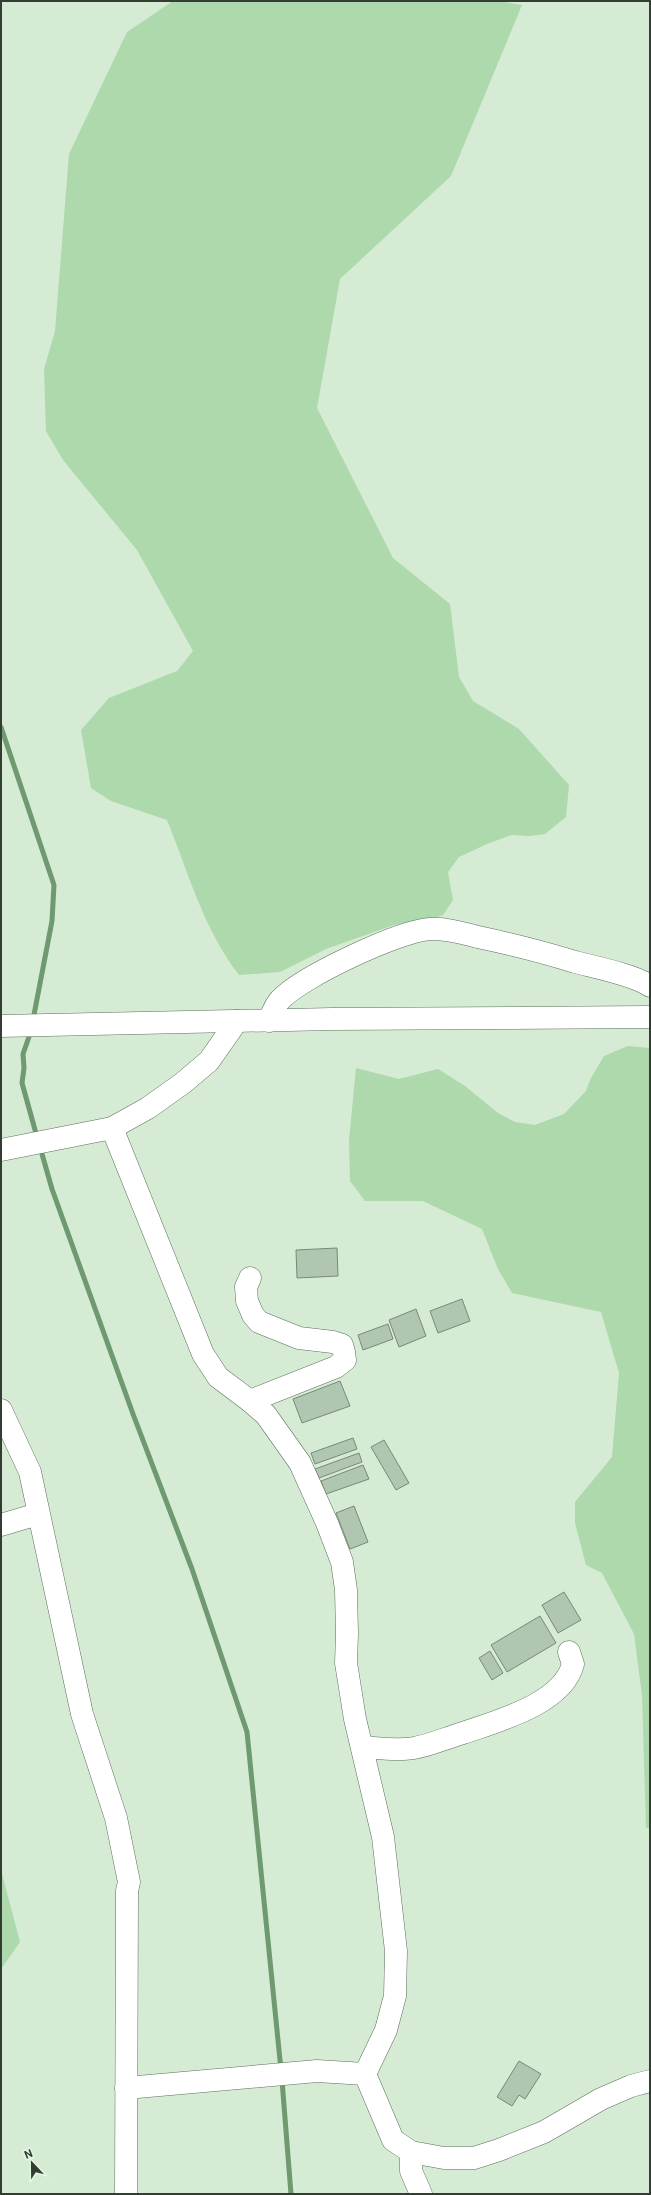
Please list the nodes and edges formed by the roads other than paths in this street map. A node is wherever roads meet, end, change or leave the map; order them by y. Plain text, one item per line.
1 (650, 986) edge
2 (650, 1017) edge
3 (237, 1021) junction
4 (268, 1021) junction
5 (1, 1026) edge
6 (112, 1128) junction
7 (1, 1150) edge
8 (250, 1278) dead end
9 (250, 1401) junction
10 (1, 1410) edge
11 (38, 1514) junction
12 (1, 1525) edge
13 (569, 1652) dead end
14 (362, 1747) junction
15 (365, 2074) junction
16 (650, 2081) edge
17 (126, 2088) junction
18 (411, 2152) junction
19 (126, 2194) edge
20 (421, 2194) edge

1 - 4 street
2 - 4 street
3 - 4 street
3 - 5 street
3 - 6 street
6 - 7 street
6 - 9 street
8 - 9 street
9 - 14 street
10 - 11 street
11 - 12 street
11 - 17 street
13 - 14 street
14 - 15 street
15 - 17 street
15 - 18 street
16 - 18 street
17 - 19 street
18 - 20 street

